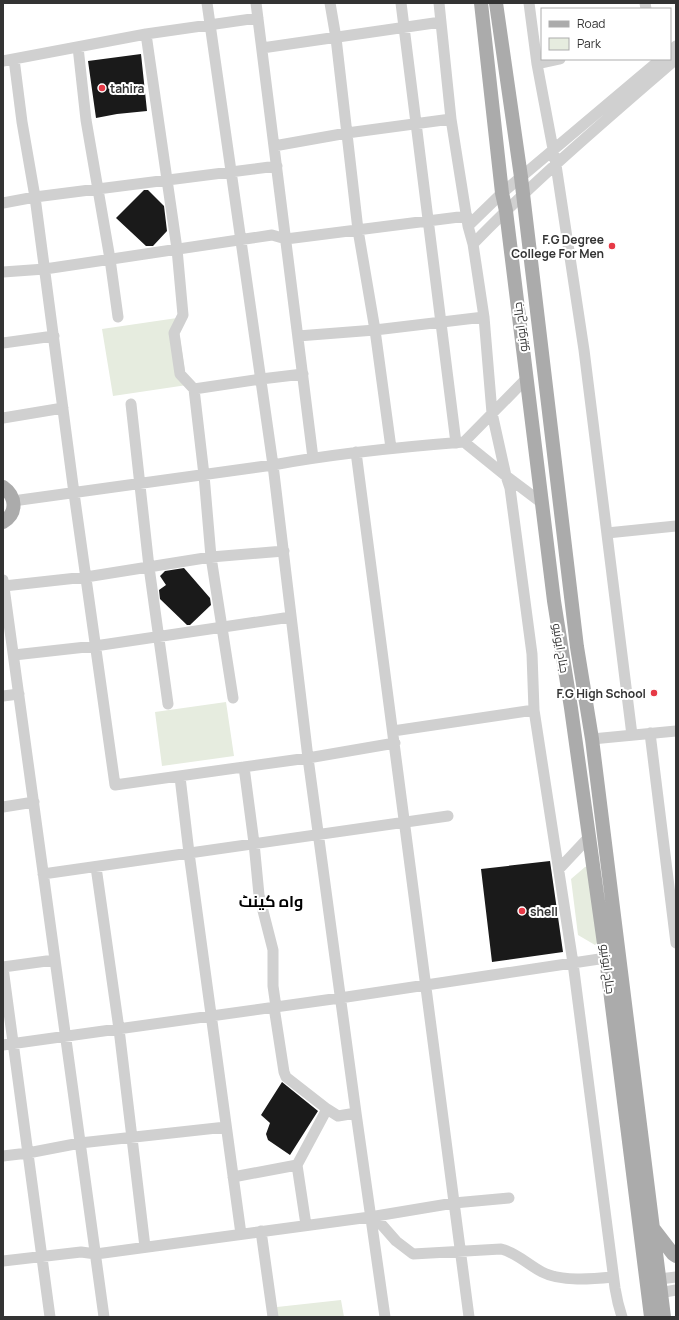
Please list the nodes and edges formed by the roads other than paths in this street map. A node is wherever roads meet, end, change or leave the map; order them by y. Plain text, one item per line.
1 (207, 3) edge
2 (256, 3) edge
3 (330, 3) edge
4 (401, 3) edge
5 (439, 3) edge
6 (481, 3) edge
7 (496, 3) edge
8 (528, 3) edge
9 (258, 18) junction
10 (441, 22) junction
11 (210, 26) junction
12 (404, 28) junction
13 (146, 34) junction
14 (336, 38) junction
15 (78, 47) junction
16 (262, 48) junction
17 (676, 59) edge
18 (8, 60) edge
19 (555, 60) edge
20 (660, 60) edge
21 (537, 64) junction
22 (452, 119) junction
23 (416, 124) junction
24 (347, 133) junction
25 (274, 146) junction
26 (552, 151) junction
27 (556, 165) junction
28 (277, 166) junction
29 (232, 172) junction
30 (521, 177) junction
31 (166, 181) junction
32 (97, 190) junction
33 (502, 193) junction
34 (522, 196) junction
35 (35, 197) junction
36 (3, 203) edge
37 (506, 211) junction
38 (428, 221) junction
39 (467, 221) junction
40 (358, 230) junction
41 (241, 239) junction
42 (286, 240) junction
43 (473, 244) junction
44 (176, 249) junction
45 (110, 259) junction
46 (45, 269) junction
47 (3, 272) edge
48 (118, 317) dead end
49 (484, 317) junction
50 (440, 322) junction
51 (375, 330) junction
52 (54, 336) junction
53 (298, 336) junction
54 (3, 343) edge
55 (303, 374) junction
56 (261, 379) junction
57 (526, 379) junction
58 (194, 389) junction
59 (131, 404) dead end
60 (63, 408) junction
61 (492, 413) junction
62 (3, 418) edge
63 (460, 442) junction
64 (391, 448) junction
65 (356, 452) junction
66 (313, 458) junction
67 (274, 465) junction
68 (204, 475) junction
69 (506, 476) junction
70 (140, 484) junction
71 (3, 487) edge
72 (74, 493) junction
73 (13, 501) junction
74 (542, 503) junction
75 (3, 522) edge
76 (676, 526) edge
77 (607, 533) junction
78 (284, 551) junction
79 (212, 557) junction
80 (149, 567) junction
81 (86, 577) junction
82 (3, 583) edge
83 (5, 615) edge
84 (291, 617) junction
85 (222, 627) junction
86 (159, 636) junction
87 (95, 646) junction
88 (14, 655) junction
89 (20, 694) junction
90 (3, 696) edge
91 (233, 698) dead end
92 (168, 704) dead end
93 (534, 710) junction
94 (393, 731) junction
95 (676, 731) edge
96 (650, 733) junction
97 (632, 735) junction
98 (592, 739) junction
99 (395, 743) junction
100 (308, 758) junction
101 (244, 767) junction
102 (180, 777) junction
103 (34, 802) junction
104 (3, 807) edge
105 (448, 816) dead end
106 (405, 822) junction
107 (319, 834) junction
108 (589, 837) junction
109 (254, 843) junction
110 (189, 853) junction
111 (96, 867) junction
112 (559, 869) junction
113 (43, 874) junction
114 (676, 943) edge
115 (606, 958) junction
116 (54, 960) junction
117 (574, 963) junction
118 (3, 968) edge
119 (425, 985) junction
120 (340, 998) junction
121 (275, 1007) junction
122 (210, 1016) junction
123 (119, 1029) junction
124 (65, 1036) junction
125 (8, 1044) edge
126 (327, 1109) junction
127 (356, 1114) junction
128 (226, 1127) junction
129 (131, 1137) junction
130 (80, 1143) junction
131 (28, 1153) junction
132 (3, 1156) edge
133 (297, 1165) junction
134 (233, 1177) junction
135 (509, 1198) dead end
136 (454, 1203) junction
137 (372, 1216) junction
138 (306, 1225) junction
139 (652, 1228) junction
140 (261, 1231) junction
141 (241, 1234) junction
142 (145, 1247) junction
143 (460, 1251) junction
144 (96, 1254) junction
145 (42, 1256) junction
146 (676, 1256) edge
147 (3, 1261) edge
148 (613, 1277) junction
149 (676, 1277) edge
150 (653, 1279) junction
151 (676, 1290) edge
152 (654, 1294) junction
153 (50, 1317) edge
154 (104, 1317) edge
155 (273, 1317) edge
156 (385, 1317) edge
157 (469, 1317) edge
158 (622, 1317) edge
159 (651, 1317) edge
160 (664, 1317) edge

1 - 11 street
2 - 9 street
3 - 14 street
4 - 12 street
5 - 10 street
6 - 33 main road, جناح ایونیو
7 - 30 main road, جناح ایونیو
8 - 21 street
9 - 11 street
9 - 16 street
10 - 12 street
10 - 22 street
11 - 13 street
11 - 29 street
12 - 14 street
12 - 23 street
13 - 15 street
13 - 31 street
14 - 16 street
14 - 24 street
15 - 18 street
15 - 32 street
16 - 25 street
17 - 27 street
18 - 35 street
19 - 21 street
20 - 26 street
21 - 26 street
22 - 23 street
22 - 39 street
23 - 24 street
23 - 38 street
24 - 25 street
24 - 40 street
25 - 28 street
26 - 27 street
26 - 30 street
27 - 34 street
27 - 77 street
28 - 29 street
28 - 42 street
29 - 31 street
29 - 41 street
30 - 33 street
30 - 34 main road, جناح ایونیو
31 - 32 street
31 - 44 street
32 - 35 street
32 - 45 street
33 - 37 main road, جناح ایونیو
33 - 39 street
34 - 37 street
34 - 98 main road, جناح ایونیو
35 - 36 street
35 - 46 street
37 - 43 street
37 - 57 main road, جناح ایونیو
38 - 39 street
38 - 40 street
38 - 50 street
39 - 43 street
40 - 42 street
40 - 51 street
41 - 42 street
41 - 44 street
41 - 56 street
42 - 53 street
43 - 49 street
44 - 45 street
44 - 58 street
45 - 46 street
45 - 48 street
46 - 47 street
46 - 52 street
49 - 50 street
49 - 61 street
50 - 51 street
50 - 63 street
51 - 53 street
51 - 64 street
52 - 54 street
52 - 60 street
53 - 55 street
55 - 56 street
55 - 66 street
56 - 58 street
56 - 67 street
57 - 61 street
57 - 74 main road, جناح ایونیو
58 - 68 street
59 - 70 street
60 - 62 street
60 - 72 street
61 - 63 street
61 - 69 street
63 - 64 street
63 - 69 street
64 - 65 street
65 - 66 street
65 - 94 street
66 - 67 street
67 - 68 street
67 - 78 street
68 - 70 street
68 - 79 street
69 - 74 street
69 - 93 street
70 - 72 street
70 - 80 street
71 - 73 main road
72 - 73 street
72 - 81 street
73 - 75 main road
74 - 108 main road, جناح ایونیو
76 - 77 street
77 - 97 street
78 - 79 street
78 - 84 street
79 - 80 street
79 - 85 street
80 - 81 street
80 - 86 street
81 - 82 street
81 - 87 street
82 - 83 street
83 - 88 street
84 - 85 street
84 - 100 street
85 - 86 street
85 - 91 street
86 - 87 street
86 - 92 street
87 - 88 street
87 - 102 street
88 - 89 street
89 - 90 street
89 - 103 street
93 - 94 street
93 - 112 street
94 - 99 street
95 - 96 street
96 - 97 street
96 - 114 street
97 - 98 street
98 - 139 main road, جناح ایونیو
99 - 100 street
99 - 106 street
100 - 101 street
100 - 107 street
101 - 102 street
101 - 109 street
102 - 110 street
103 - 104 street
103 - 113 street
105 - 106 street
106 - 107 street
106 - 119 street
107 - 109 street
107 - 120 street
108 - 112 street
108 - 115 main road, جناح ایونیو
109 - 110 street
109 - 121 street
110 - 111 street
110 - 122 street
111 - 113 street
111 - 123 street
112 - 117 street
113 - 116 street
115 - 117 street
115 - 150 main road, جناح ایونیو
116 - 118 street
116 - 124 street
117 - 119 street
117 - 148 street
118 - 125 street
119 - 120 street
119 - 136 street
120 - 121 street
120 - 127 street
121 - 122 street
121 - 126 street
122 - 123 street
122 - 128 street
123 - 124 street
123 - 129 street
124 - 125 street
124 - 130 street
125 - 131 street
126 - 127 street
126 - 133 street
127 - 137 street
128 - 129 street
128 - 134 street
129 - 130 street
129 - 142 street
130 - 131 street
130 - 144 street
131 - 132 street
131 - 145 street
133 - 134 street
133 - 138 street
134 - 141 street
135 - 136 street
136 - 137 street
136 - 143 street
137 - 138 street
137 - 143 street
137 - 156 street
138 - 140 street
139 - 146 main road
139 - 150 main road, جناح ایونیو
140 - 141 street
140 - 155 street
141 - 142 street
142 - 144 street
143 - 148 street
143 - 157 street
144 - 145 street
144 - 154 street
145 - 147 street
145 - 153 street
148 - 158 street
149 - 150 street
150 - 152 main road, جناح ایونیو
151 - 152 street
152 - 159 main road, جناح ایونیو
152 - 160 main road, جناح ایونیو

